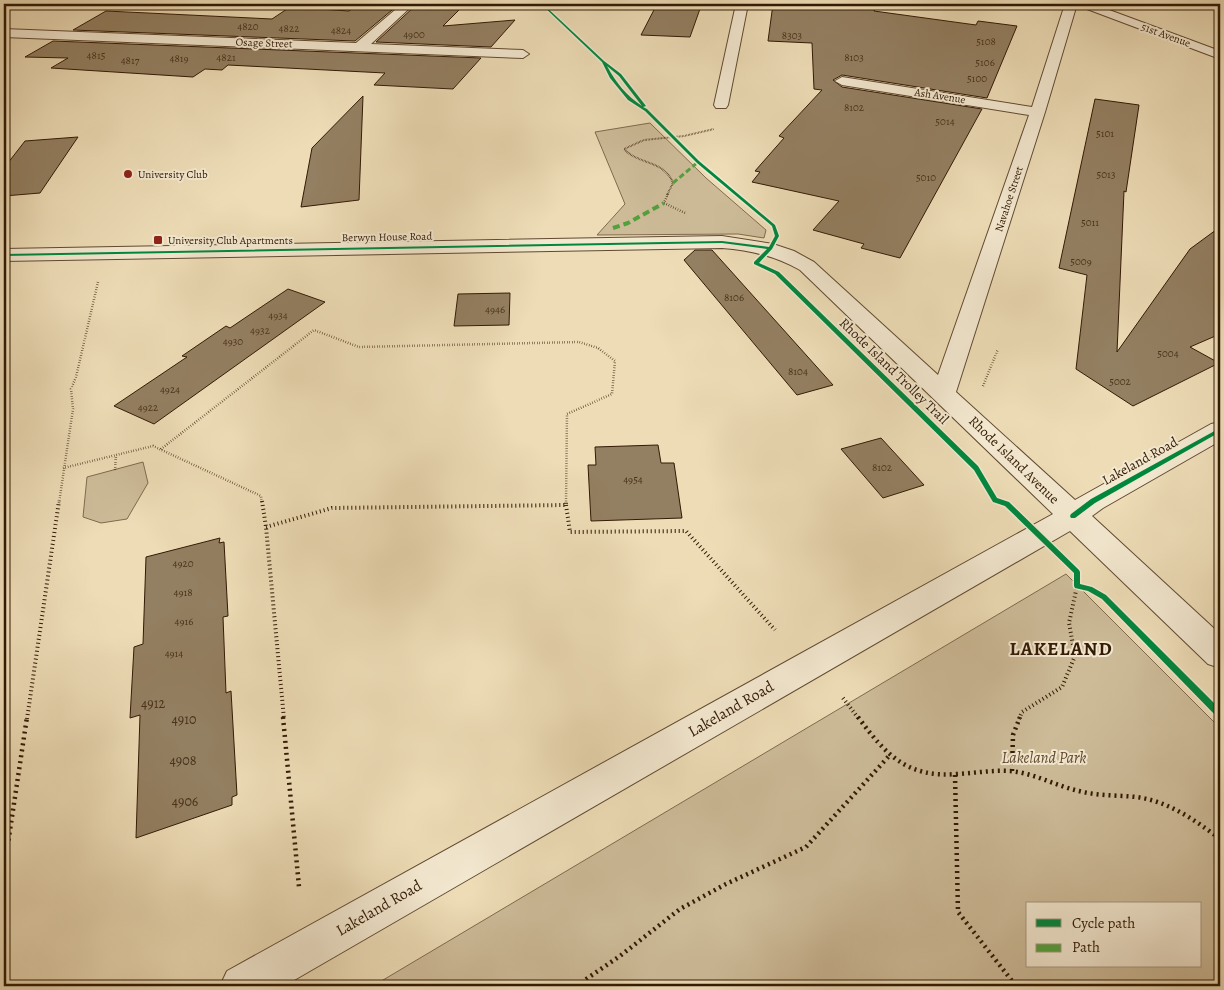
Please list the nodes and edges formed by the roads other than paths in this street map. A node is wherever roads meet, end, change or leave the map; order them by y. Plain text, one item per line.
1 (408, 4) edge
2 (742, 4) edge
3 (1070, 4) edge
4 (1083, 4) edge
5 (4, 33) edge
6 (361, 46) junction
7 (524, 54) dead end
8 (1220, 55) edge
9 (842, 81) dead end
10 (721, 105) road end
11 (1038, 112) junction
12 (4, 255) edge
13 (807, 266) joint
14 (944, 392) junction
15 (1220, 430) edge
16 (1073, 516) junction
17 (1220, 654) edge
18 (242, 986) edge

1 - 6 street
2 - 10 street
3 - 11 street, Navahoe Street
4 - 8 street, 51st Avenue
5 - 6 street, Osage Street
6 - 7 street, Osage Street
9 - 11 street, Ash Avenue
11 - 14 street, Navahoe Street
12 - 13 street, Berwyn House Road
13 - 14 street, Rhode Island Avenue
14 - 16 street, Rhode Island Avenue
15 - 16 street, Lakeland Road
16 - 17 street, Rhode Island Avenue
16 - 18 street, Lakeland Road

